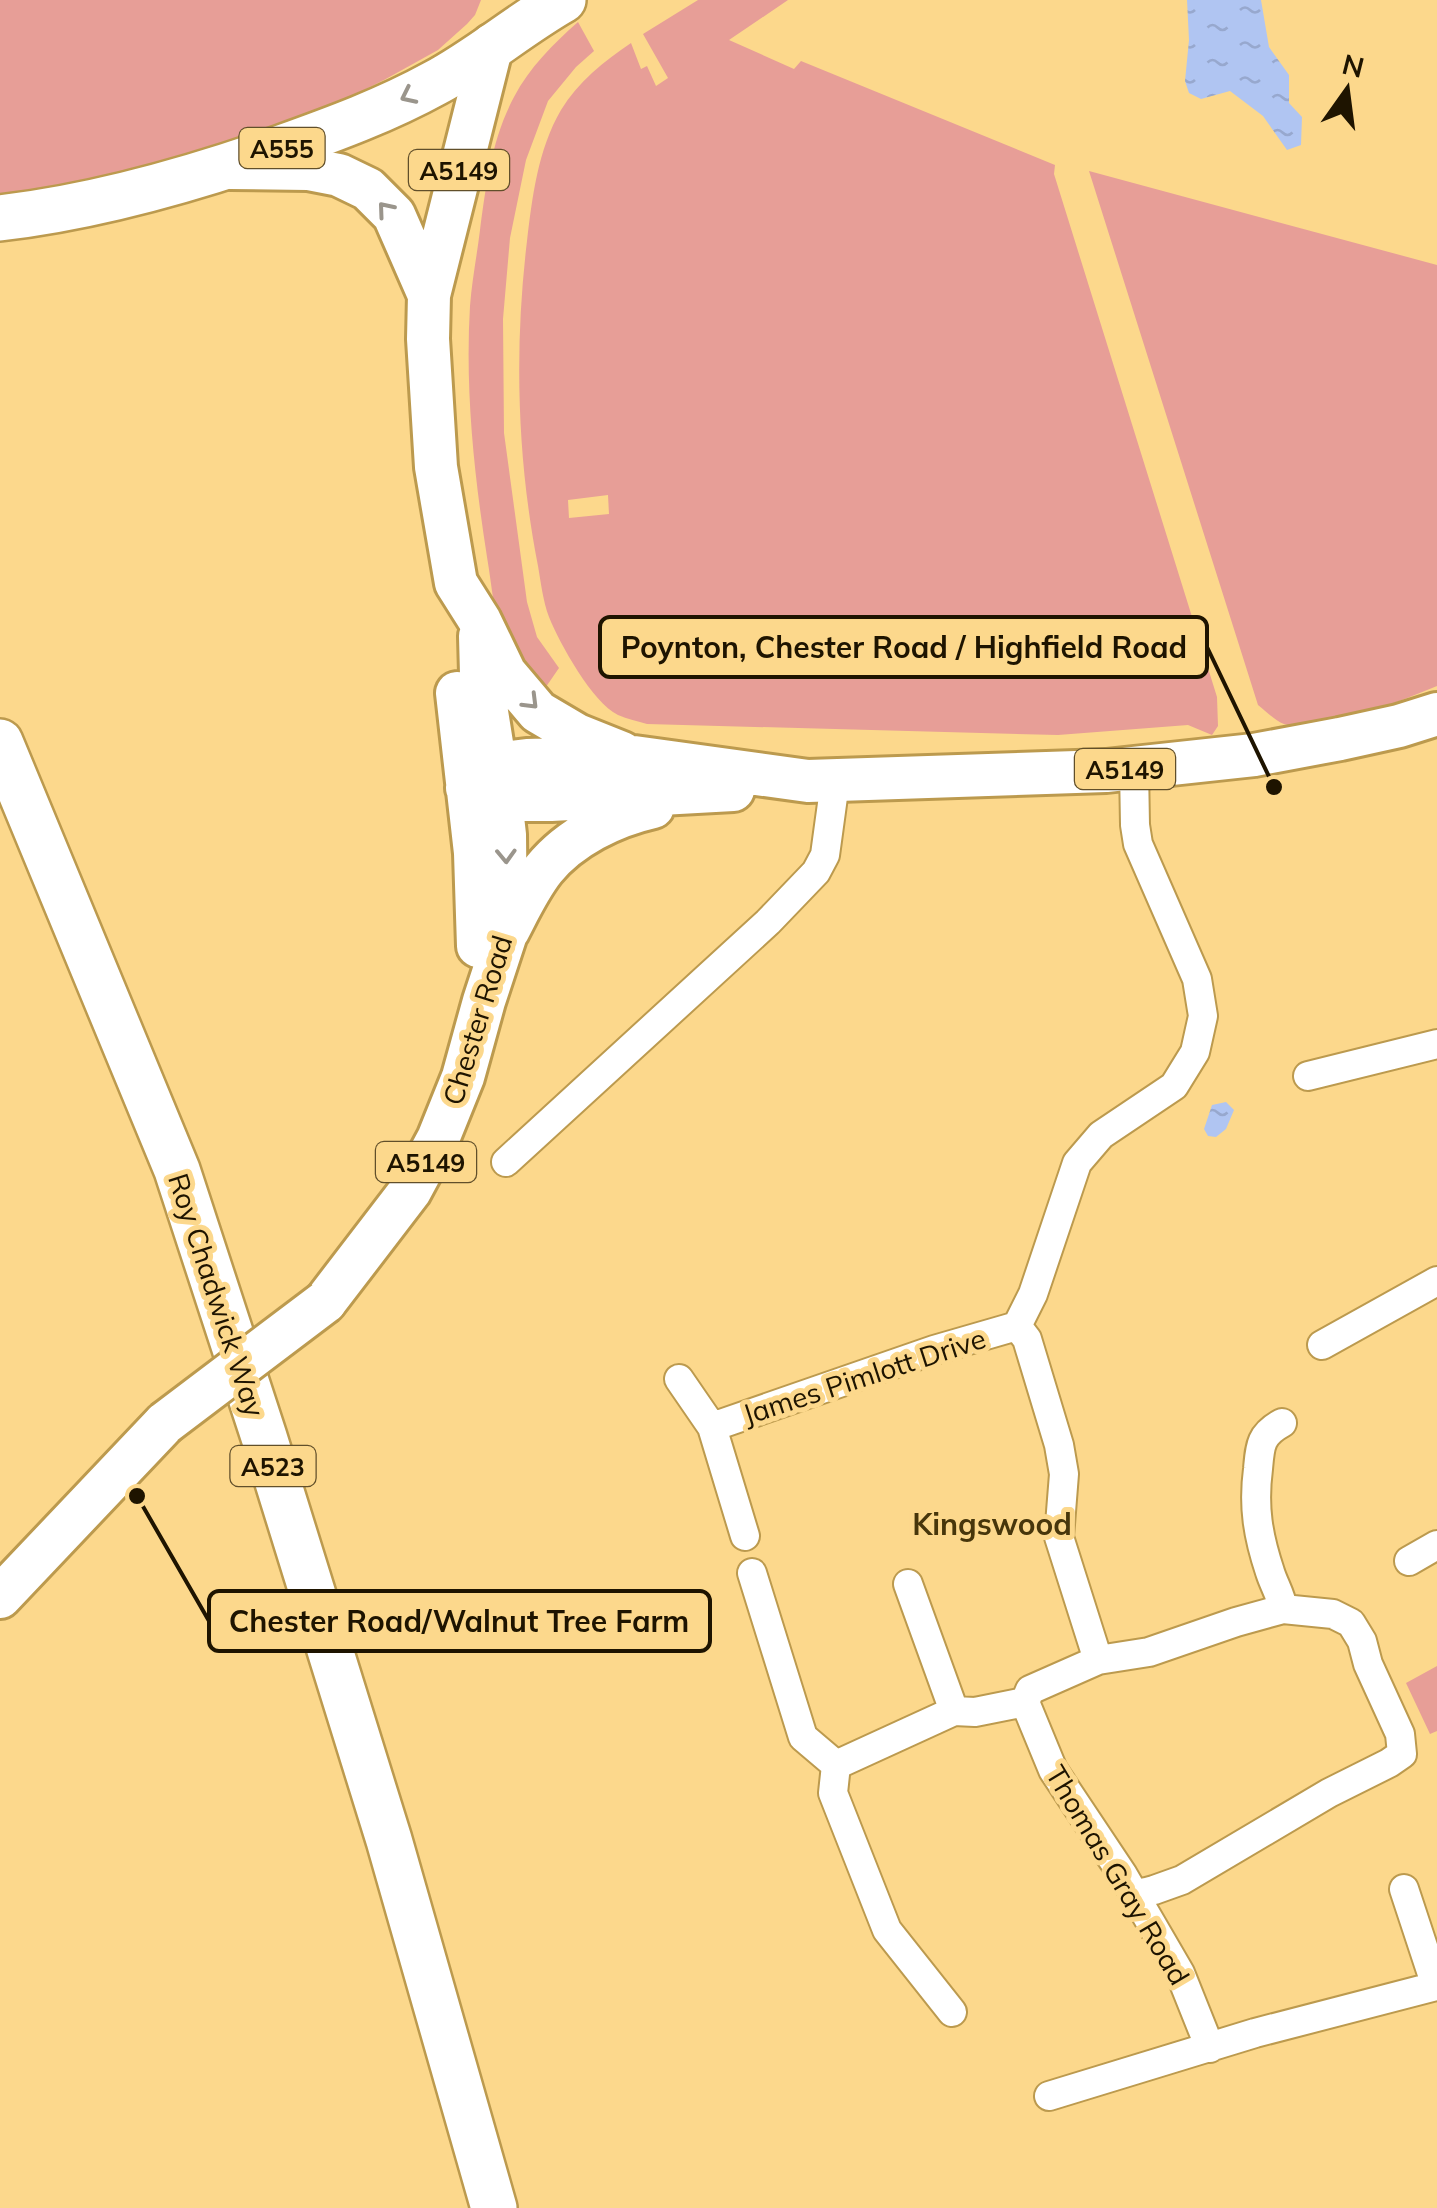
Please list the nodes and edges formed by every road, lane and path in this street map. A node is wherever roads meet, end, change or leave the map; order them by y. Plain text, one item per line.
1 (504, 0) edge
2 (563, 0) edge
3 (492, 46) junction
4 (224, 168) junction
5 (57, 212) junction
6 (0, 218) edge
7 (0, 240) edge
8 (429, 295) junction
9 (456, 583) junction
10 (480, 620) junction
11 (1437, 714) edge
12 (0, 742) edge
13 (634, 757) junction
14 (1134, 768) junction
15 (821, 782) junction
16 (488, 784) junction
17 (726, 790) junction
18 (506, 934) junction
19 (484, 1001) junction
20 (1437, 1044) edge
21 (1308, 1076) dead end
22 (506, 1162) dead end
23 (1437, 1282) edge
24 (1017, 1326) junction
25 (1322, 1345) dead end
26 (679, 1379) dead end
27 (1282, 1424) dead end
28 (712, 1426) junction
29 (745, 1536) dead end
30 (1437, 1545) edge
31 (1409, 1561) dead end
32 (752, 1573) dead end
33 (908, 1584) dead end
34 (0, 1597) edge
35 (1283, 1610) junction
36 (1098, 1660) junction
37 (1025, 1702) junction
38 (954, 1711) junction
39 (836, 1765) junction
40 (1404, 1889) dead end
41 (1134, 1892) junction
42 (952, 2012) dead end
43 (1210, 2048) junction
44 (1049, 2096) dead end
45 (494, 2208) edge

1 - 3 highway
2 - 3 highway, A555
3 -> 4 highway, A555
3 - 8 main road, A5149
4 - 5 highway, A555
8 -> 4 main road, A5149
5 - 6 highway, A555
5 - 7 highway
8 - 9 main road, A5149
9 - 10 main road, A5149
9 - 16 main road
10 -> 13 main road
10 - 16 main road, Chester Road / A5149
11 - 14 main road, A5149
12 - 45 highway, Roy Chadwick Way / A523
13 - 15 main road, A5149
13 - 16 main road, A5149
14 - 15 main road, A5149
14 - 24 street
15 - 17 main road, A5149
15 - 22 street
16 - 17 main road, A5149
16 -> 18 main road, Chester Road / A5149
16 - 19 main road
17 - 18 main road
18 - 19 main road, Chester Road / A5149
19 - 34 main road, Chester Road / A5149, bridge
20 - 21 street
23 - 25 street
24 - 28 street, James Pimlott Drive
24 - 36 street
26 - 28 street, James Pimlott Drive
27 - 35 street
28 - 29 street, James Pimlott Drive
30 - 31 street
32 - 39 street
33 - 38 street
35 - 36 street
35 - 41 street
36 - 37 street
37 - 38 street
37 - 41 street, Thomas Gray Road
38 - 39 street
39 - 42 street
40 - 43 street
41 - 43 street, Thomas Gray Road
43 - 44 street

